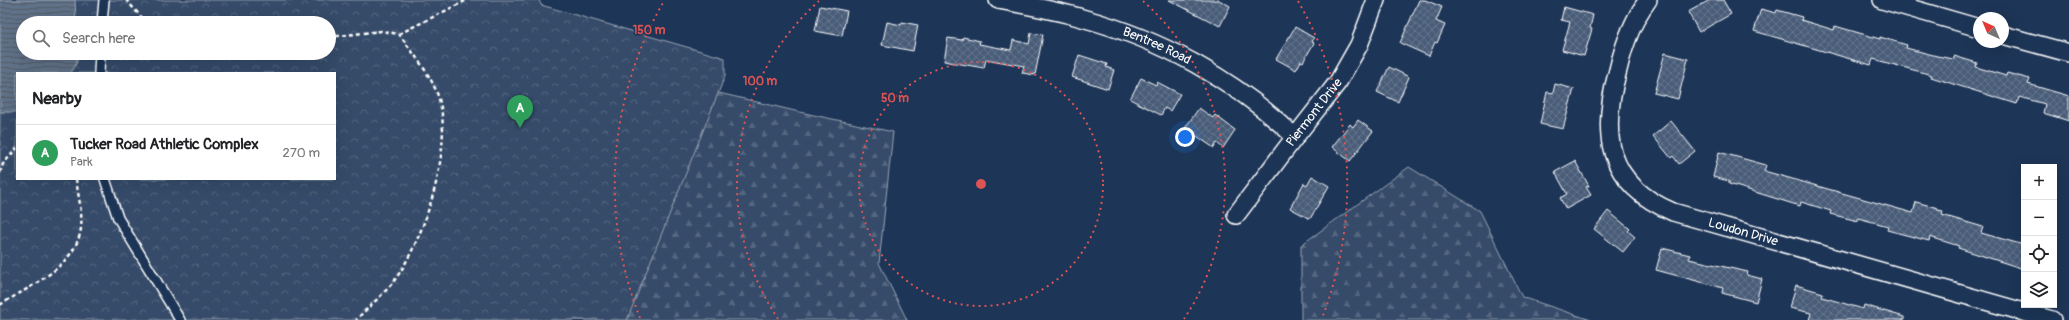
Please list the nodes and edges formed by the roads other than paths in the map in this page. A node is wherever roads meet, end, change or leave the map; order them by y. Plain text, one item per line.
1 (104, 0) edge
2 (998, 0) edge
3 (1376, 0) edge
4 (1648, 0) edge
5 (1882, 0) edge
6 (103, 16) edge
7 (1973, 26) edge
8 (2009, 37) edge
9 (2069, 53) edge
10 (100, 60) edge
11 (99, 72) edge
12 (1295, 137) junction
13 (105, 180) edge
14 (1236, 215) dead end
15 (180, 320) edge
16 (2052, 320) edge

1 - 6 lane
2 - 12 street, Bentree Road
3 - 12 street, Piermont Drive
4 - 16 street, Loudon Drive
5 - 7 street
8 - 9 street
10 - 11 lane
12 - 14 street, Piermont Drive
13 - 15 lane

